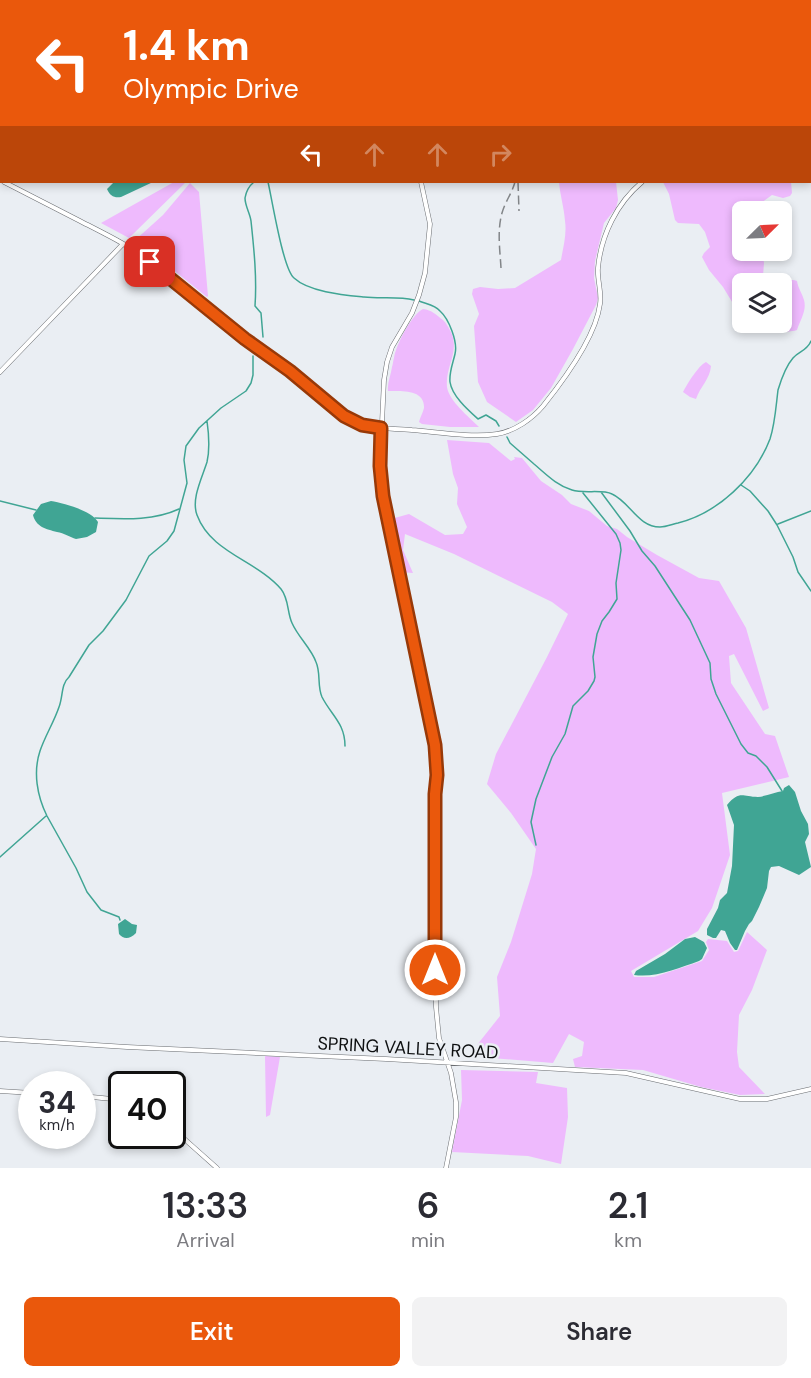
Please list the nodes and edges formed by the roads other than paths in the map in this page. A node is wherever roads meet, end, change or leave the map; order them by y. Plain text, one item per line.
1 (8, 183) edge
2 (421, 183) edge
3 (641, 183) edge
4 (123, 244) junction
5 (0, 372) edge
6 (381, 428) junction
7 (0, 1039) edge
8 (443, 1048) junction
9 (436, 1063) junction
10 (448, 1064) junction
11 (460, 1064) junction
12 (451, 1073) junction
13 (811, 1089) edge
14 (0, 1090) edge
15 (18, 1092) edge
16 (186, 1140) edge
17 (217, 1168) edge
18 (446, 1168) edge

1 - 4 street
2 - 6 street
3 - 6 street
4 - 5 street
4 - 6 street
6 - 8 street
7 - 9 street, SPRING VALLEY ROAD
8 - 9 street
8 - 10 street
9 - 10 street, SPRING VALLEY ROAD
10 - 11 street, SPRING VALLEY ROAD
10 - 12 street
11 - 12 street
11 - 13 street, SPRING VALLEY ROAD
12 - 18 street
14 - 15 street
16 - 17 street

